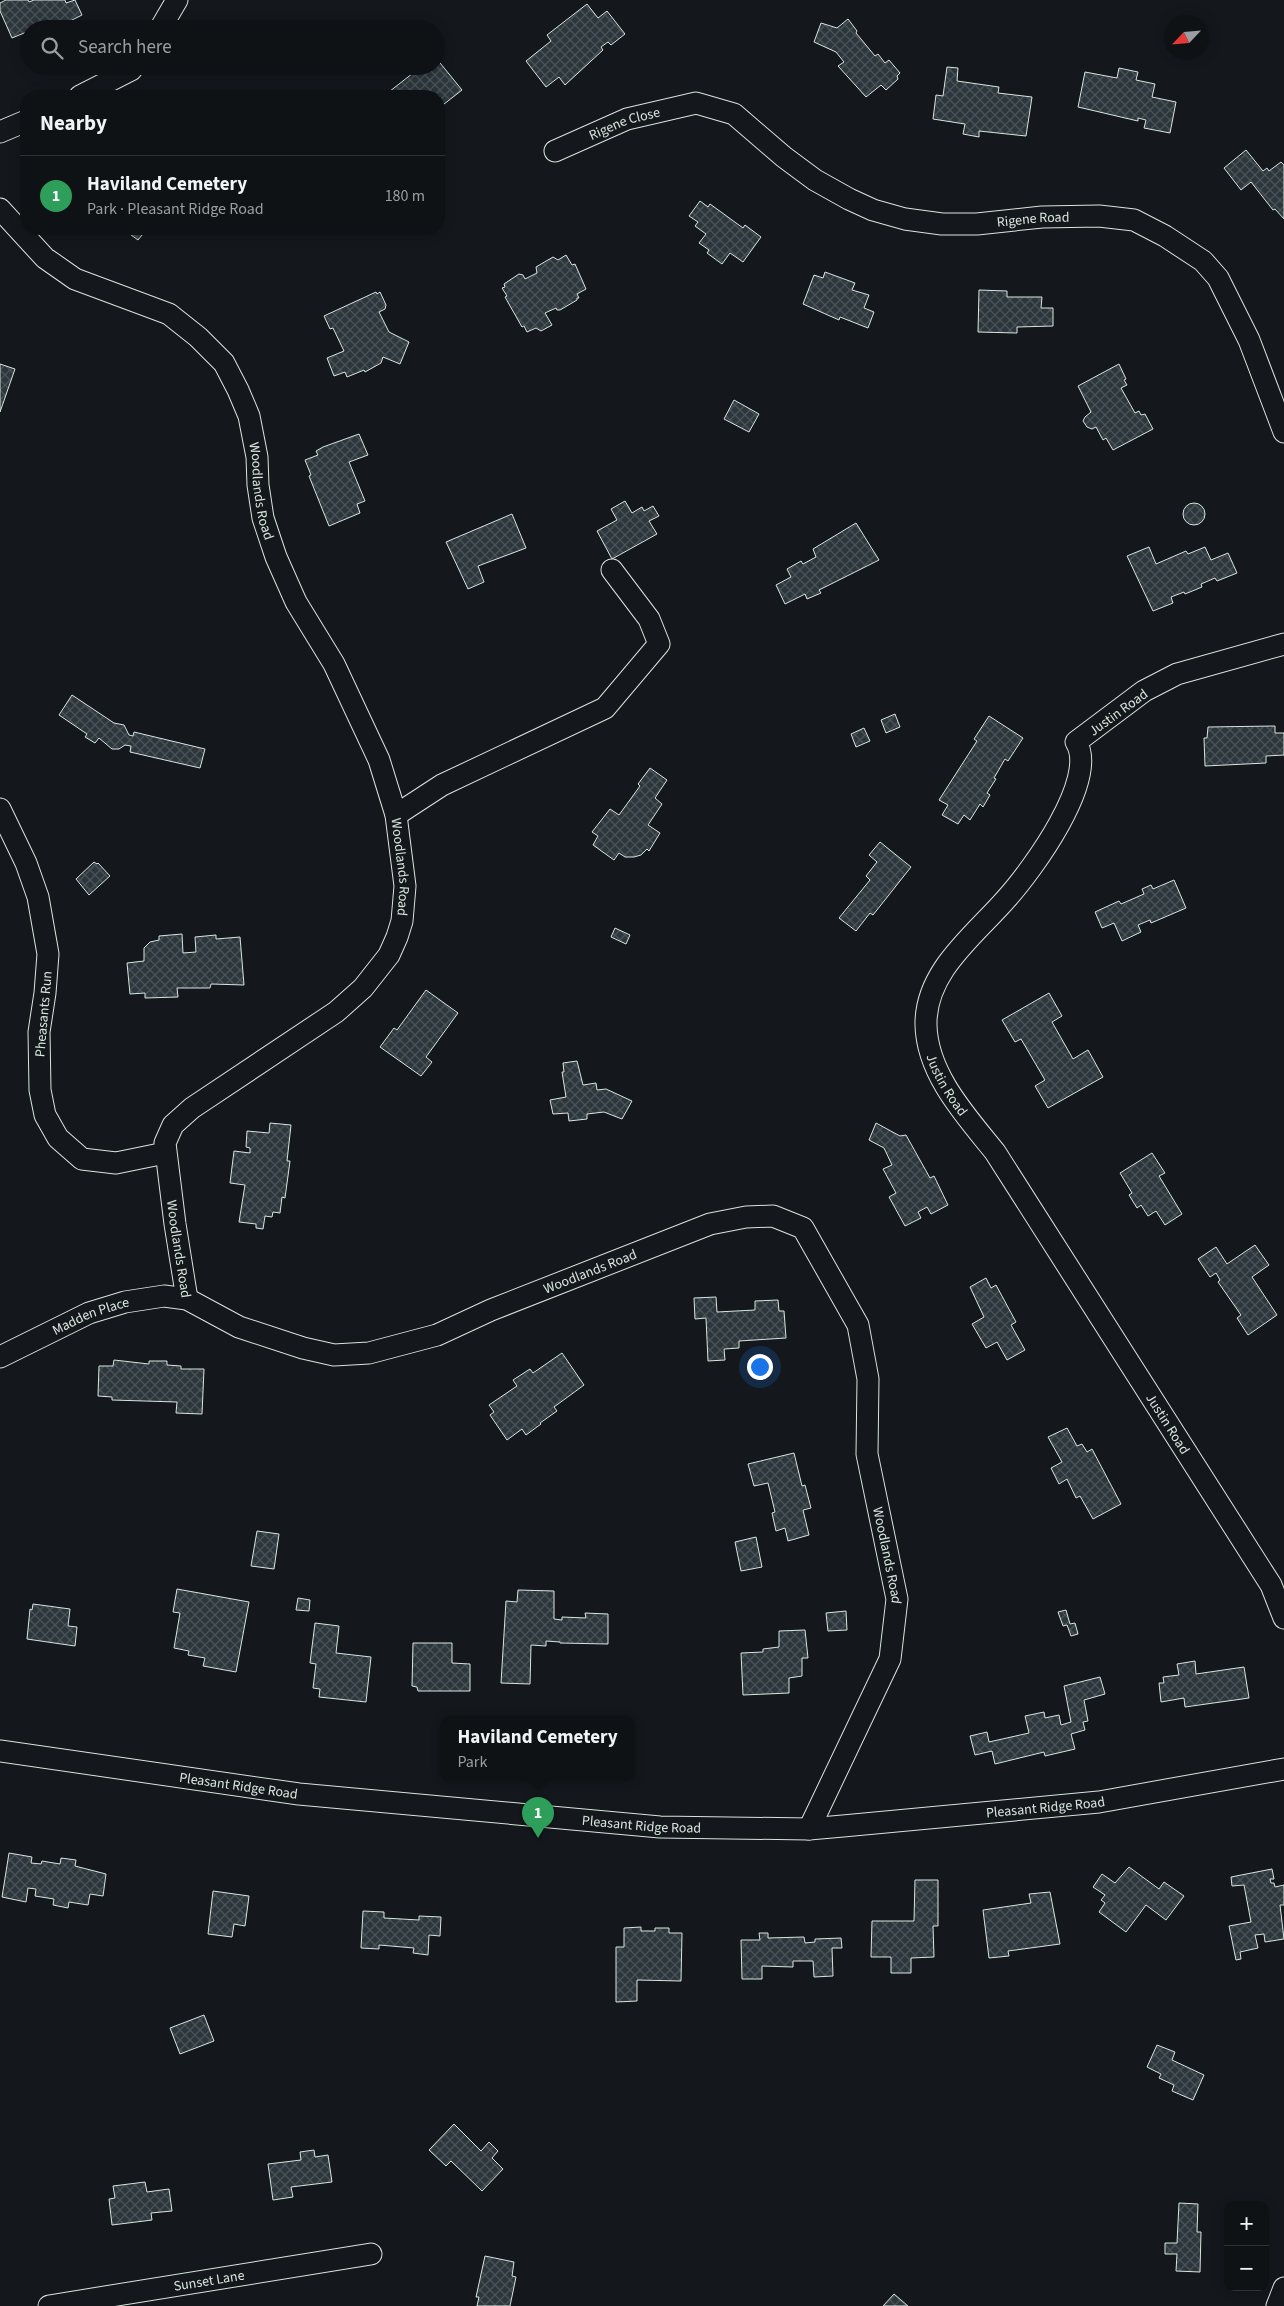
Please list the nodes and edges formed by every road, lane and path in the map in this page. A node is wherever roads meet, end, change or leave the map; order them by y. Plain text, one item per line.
1 (177, 0) edge
2 (165, 20) edge
3 (118, 75) edge
4 (91, 90) edge
5 (696, 103) joint
6 (20, 124) edge
7 (0, 132) edge
8 (555, 150) dead end
9 (0, 209) edge
10 (20, 231) edge
11 (24, 235) edge
12 (1284, 432) edge
13 (612, 570) dead end
14 (1284, 644) edge
15 (0, 809) edge
16 (396, 815) junction
17 (165, 1153) junction
18 (187, 1299) junction
19 (0, 1357) edge
20 (1284, 1618) edge
21 (0, 1752) edge
22 (1284, 1769) edge
23 (809, 1828) junction
24 (372, 2254) dead end
25 (1284, 2288) edge
26 (49, 2306) edge
27 (1277, 2306) edge

1 - 2 street
3 - 4 street
5 - 8 street, Rigene Close
5 - 12 street, Rigene Road
6 - 7 street
9 - 10 street, Woodlands Road
11 - 16 street, Woodlands Road
13 - 16 street
14 - 20 street, Justin Road
15 - 17 street, Pheasants Run
16 - 17 street, Woodlands Road
17 - 18 street, Woodlands Road
18 - 19 street, Madden Place
18 - 23 street, Woodlands Road
21 - 23 street, Pleasant Ridge Road
22 - 23 street, Pleasant Ridge Road
24 - 26 street, Sunset Lane
25 - 27 street

